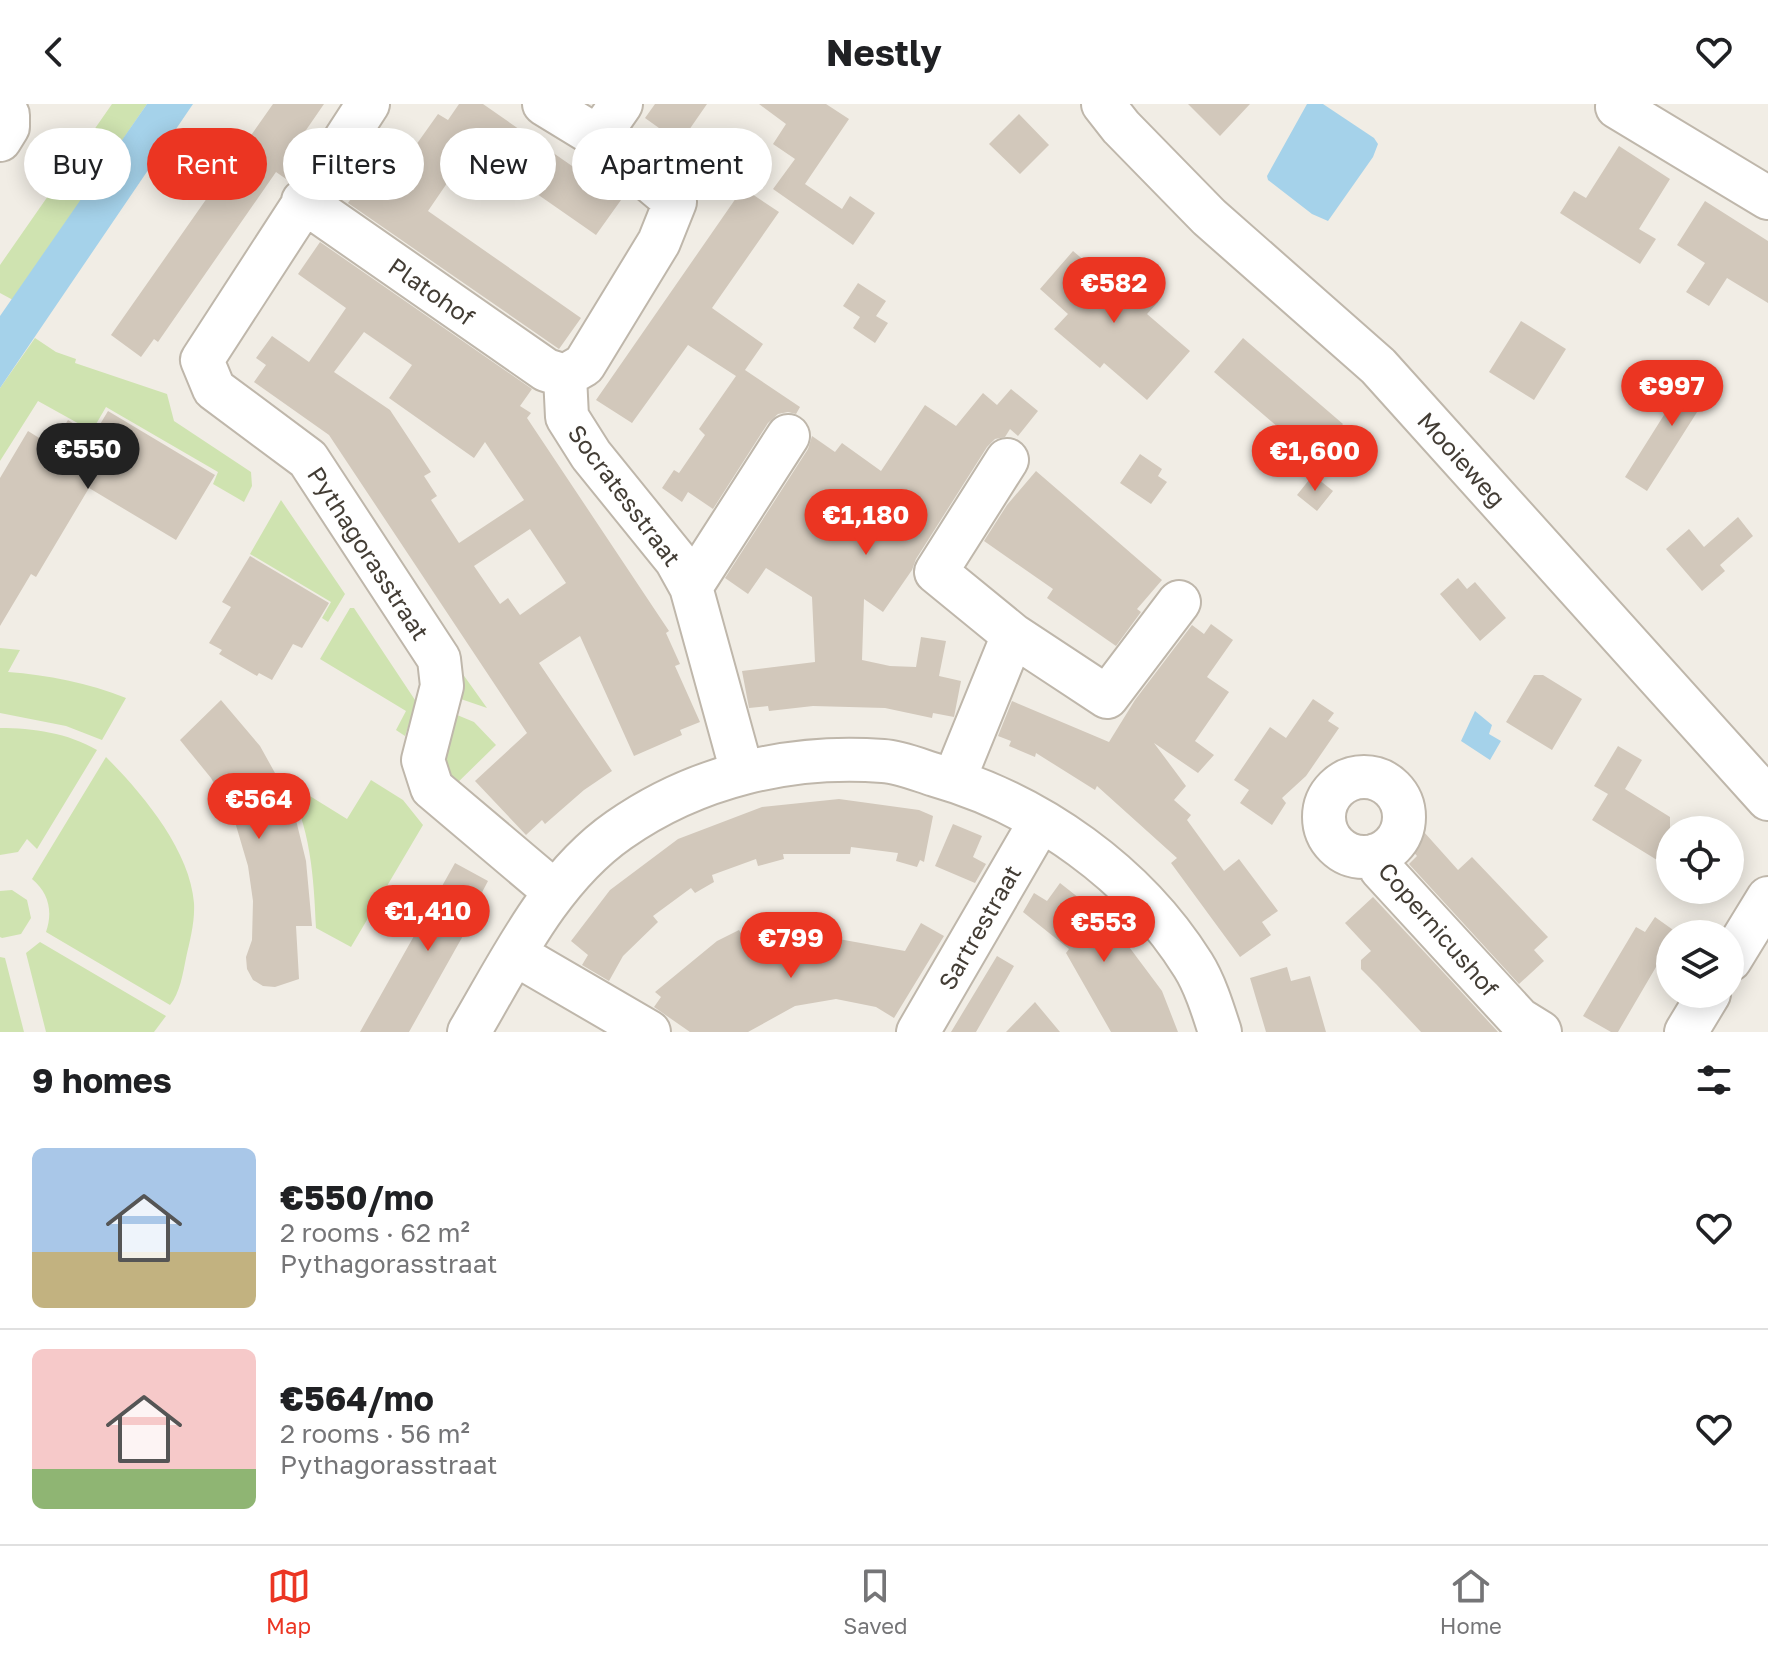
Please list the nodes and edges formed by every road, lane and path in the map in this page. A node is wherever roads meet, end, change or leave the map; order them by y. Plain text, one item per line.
1 (368, 104) edge
2 (544, 104) edge
3 (1103, 104) edge
4 (1617, 107) dead end
5 (0, 109) edge
6 (609, 121) edge
7 (0, 140) edge
8 (1768, 198) edge
9 (303, 201) junction
10 (565, 376) junction
11 (788, 436) dead end
12 (1007, 460) dead end
13 (691, 587) junction
14 (1179, 602) dead end
15 (1013, 635) junction
16 (742, 772) junction
17 (954, 780) junction
18 (1768, 799) edge
19 (1040, 822) junction
20 (1376, 855) dead end
21 (555, 892) junction
22 (1768, 898) edge
23 (1744, 937) edge
24 (515, 954) junction
25 (1701, 1008) edge
26 (1689, 1031) edge
27 (469, 1032) edge
28 (649, 1032) edge
29 (918, 1032) edge
30 (1220, 1032) edge
31 (1540, 1032) edge

1 - 9 street, Pythagorasstraat
2 - 6 street
3 - 18 street, Mooieweg
4 - 8 street
5 - 7 street
6 - 10 street
9 - 10 street, Platohof
9 - 21 street, Pythagorasstraat
10 - 13 street, Socratesstraat
11 - 13 street, Socratesstraat
12 - 15 street
13 - 16 street, Socratesstraat
14 - 15 street
15 - 17 street
16 - 17 street
16 - 21 street
17 - 19 street
19 - 29 street, Sartrestraat
19 - 30 street
20 - 31 street, Copernicushof
21 - 24 street
22 - 23 street
24 - 27 street
24 - 28 street
25 - 26 street

